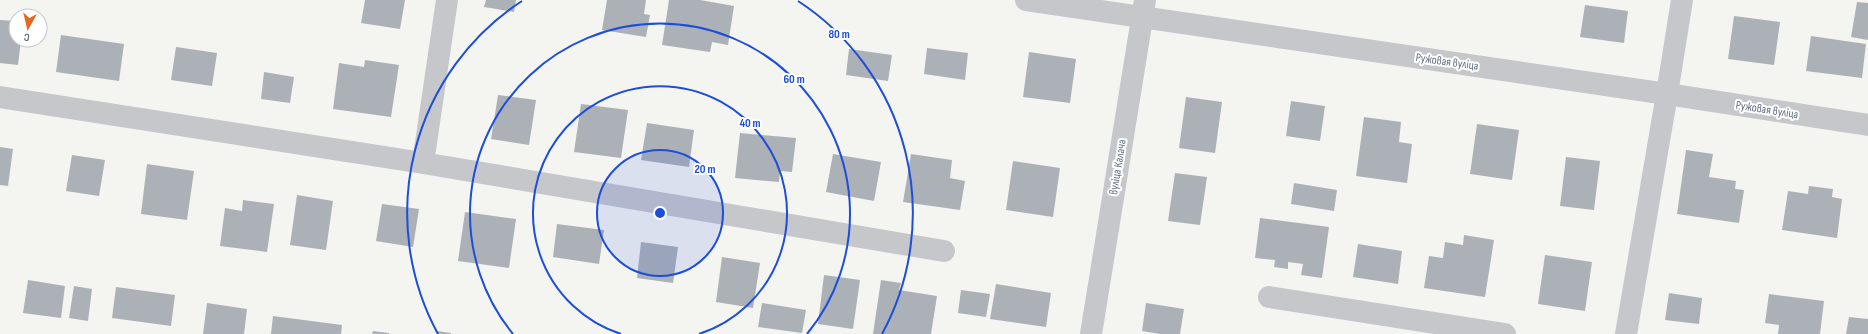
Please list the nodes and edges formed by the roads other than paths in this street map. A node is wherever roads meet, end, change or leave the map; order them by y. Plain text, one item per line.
1 (447, 0) edge
2 (1026, 0) edge
3 (1682, 0) edge
4 (1143, 9) edge
5 (1668, 94) junction
6 (0, 97) edge
7 (1868, 125) edge
8 (423, 163) junction
9 (944, 250) dead end
10 (1269, 297) dead end
11 (1091, 334) edge
12 (1504, 334) edge
13 (1626, 334) edge

1 - 8 street
2 - 4 street, Ружовая вуліца
3 - 5 street
4 - 5 street, Ружовая вуліца
4 - 11 street, вуліца Калача
5 - 7 street, Ружовая вуліца
5 - 13 street
6 - 8 street
8 - 9 street
10 - 12 street

